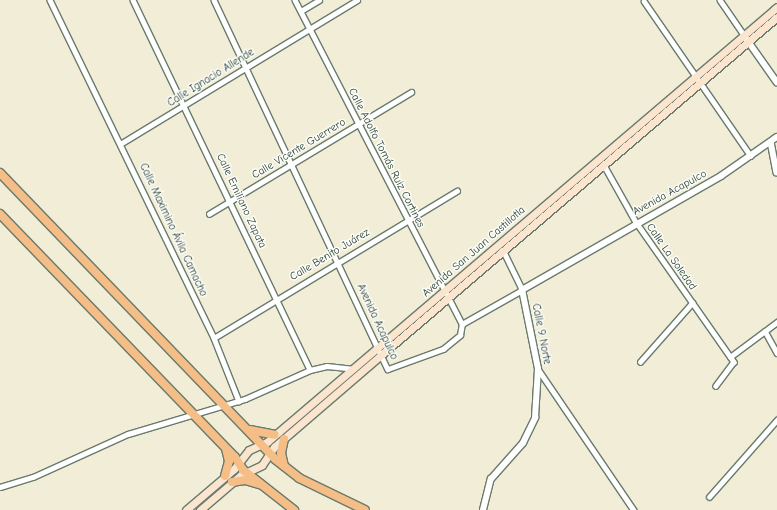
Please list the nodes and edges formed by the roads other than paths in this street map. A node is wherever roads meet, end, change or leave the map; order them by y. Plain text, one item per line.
1 (50, 0) edge
2 (133, 0) edge
3 (214, 0) edge
4 (295, 0) edge
5 (319, 0) edge
6 (357, 0) edge
7 (720, 0) edge
8 (644, 1) dead end
9 (777, 7) edge
10 (301, 11) junction
11 (777, 17) edge
12 (309, 28) junction
13 (744, 35) junction
14 (748, 41) junction
15 (247, 66) junction
16 (696, 76) junction
17 (777, 82) edge
18 (700, 83) junction
19 (411, 92) dead end
20 (186, 105) junction
21 (358, 125) junction
22 (777, 137) edge
23 (771, 142) junction
24 (122, 143) junction
25 (751, 156) junction
26 (291, 164) junction
27 (604, 164) junction
28 (777, 172) edge
29 (0, 174) edge
30 (457, 191) dead end
31 (231, 201) junction
32 (0, 214) edge
33 (209, 214) dead end
34 (407, 219) junction
35 (636, 222) junction
36 (503, 251) junction
37 (337, 261) junction
38 (522, 290) junction
39 (446, 295) junction
40 (276, 298) junction
41 (692, 302) junction
42 (777, 322) edge
43 (462, 324) junction
44 (765, 331) junction
45 (214, 338) junction
46 (379, 352) junction
47 (777, 354) edge
48 (730, 357) junction
49 (640, 362) dead end
50 (354, 368) junction
51 (538, 369) junction
52 (310, 370) junction
53 (716, 386) dead end
54 (239, 401) junction
55 (225, 405) junction
56 (193, 414) junction
57 (777, 420) edge
58 (243, 424) junction
59 (275, 435) junction
60 (284, 439) junction
61 (262, 445) junction
62 (225, 446) junction
63 (270, 453) junction
64 (240, 463) junction
65 (284, 466) junction
66 (248, 472) junction
67 (226, 476) junction
68 (232, 482) junction
69 (259, 484) junction
70 (0, 487) edge
71 (709, 497) dead end
72 (186, 510) edge
73 (200, 510) edge
74 (294, 510) edge
75 (365, 510) edge
76 (483, 510) edge
77 (634, 510) edge

1 - 24 street, Calle Maximino Ávila Camacho
2 - 20 street, Calle Emiliano Zapata
3 - 15 street, Avenida Acapulco
4 - 10 street, Calle Adolfo Tomás Ruiz Cortines
5 - 10 street
6 - 12 street, Calle Ignacio Allende
7 - 13 street
8 - 16 street
9 - 13 main road, Avenida San Juan Castillotla
10 - 12 street, Calle Adolfo Tomás Ruiz Cortines
11 - 14 main road, Avenida San Juan Castillotla
12 - 15 street, Calle Ignacio Allende
12 - 21 street, Calle Adolfo Tomás Ruiz Cortines
13 - 14 street
13 - 16 main road, Avenida San Juan Castillotla
14 - 17 street
14 - 18 main road, Avenida San Juan Castillotla
15 - 20 street, Calle Ignacio Allende
15 - 26 street, Avenida Acapulco
16 - 18 street
16 - 39 main road, Avenida San Juan Castillotla
18 - 25 street
18 - 27 main road, Avenida San Juan Castillotla
19 - 21 street, Calle Vicente Guerrero
20 - 24 street, Calle Ignacio Allende
20 - 31 street, Calle Emiliano Zapata
21 - 26 street, Calle Vicente Guerrero
21 - 34 street, Calle Adolfo Tomás Ruiz Cortines
22 - 23 street, Avenida Acapulco
23 - 25 street, Avenida Acapulco
23 - 28 street
24 - 45 street, Calle Maximino Ávila Camacho
25 - 35 street, Avenida Acapulco
26 - 31 street, Calle Vicente Guerrero
26 - 37 street, Avenida Acapulco
27 - 35 street, Calle La Soledad
27 - 36 main road, Avenida San Juan Castillotla
29 - 55 highway
30 - 34 street, Calle Benito Juárez
31 - 33 street, Calle Vicente Guerrero
31 - 40 street, Calle Emiliano Zapata
32 - 56 highway
34 - 37 street, Calle Benito Juárez
34 - 39 street, Calle Adolfo Tomás Ruiz Cortines
35 - 38 street, Avenida Acapulco
35 - 41 street, Calle La Soledad
36 - 38 street
36 - 39 main road, Avenida San Juan Castillotla
37 - 40 street, Calle Benito Juárez
37 - 46 street, Avenida Acapulco
38 - 43 street, Avenida Acapulco
38 - 51 street, Calle 9 Norte
39 - 43 street, Calle Adolfo Tomás Ruiz Cortines
39 - 46 main road, Avenida San Juan Castillotla
40 - 45 street, Calle Benito Juárez
40 - 52 street, Calle Emiliano Zapata
41 - 48 street, Calle La Soledad
41 - 49 street
42 - 44 street
43 - 46 street, Avenida Acapulco
44 - 47 street
44 - 48 street
45 - 54 street, Calle Maximino Ávila Camacho
46 - 50 main road, Avenida San Juan Castillotla
46 - 60 main road, Avenida San Juan Castillotla
48 - 53 street
50 - 52 street
50 - 59 main road, Avenida San Juan Castillotla
51 - 76 street, Calle 9 Norte
51 - 77 street
52 - 54 street
54 - 55 street
55 - 56 street
55 - 58 highway
56 - 62 highway
56 - 70 street
57 - 71 street
58 - 59 highway
58 - 61 highway
59 - 61 main road, Avenida San Juan Castillotla
60 - 63 main road, Avenida San Juan Castillotla
60 - 65 highway
61 - 63 highway
61 - 64 main road, Avenida San Juan Castillotla
62 - 64 highway
62 - 67 highway
63 - 65 highway
63 - 66 main road, Avenida San Juan Castillotla
64 - 66 highway
64 - 67 main road, Avenida San Juan Castillotla
65 - 75 highway
66 - 68 main road, Avenida San Juan Castillotla
66 - 69 highway
67 - 72 main road, Avenida San Juan Castillotla
68 - 69 highway
68 - 73 main road, Avenida San Juan Castillotla
69 - 74 highway

